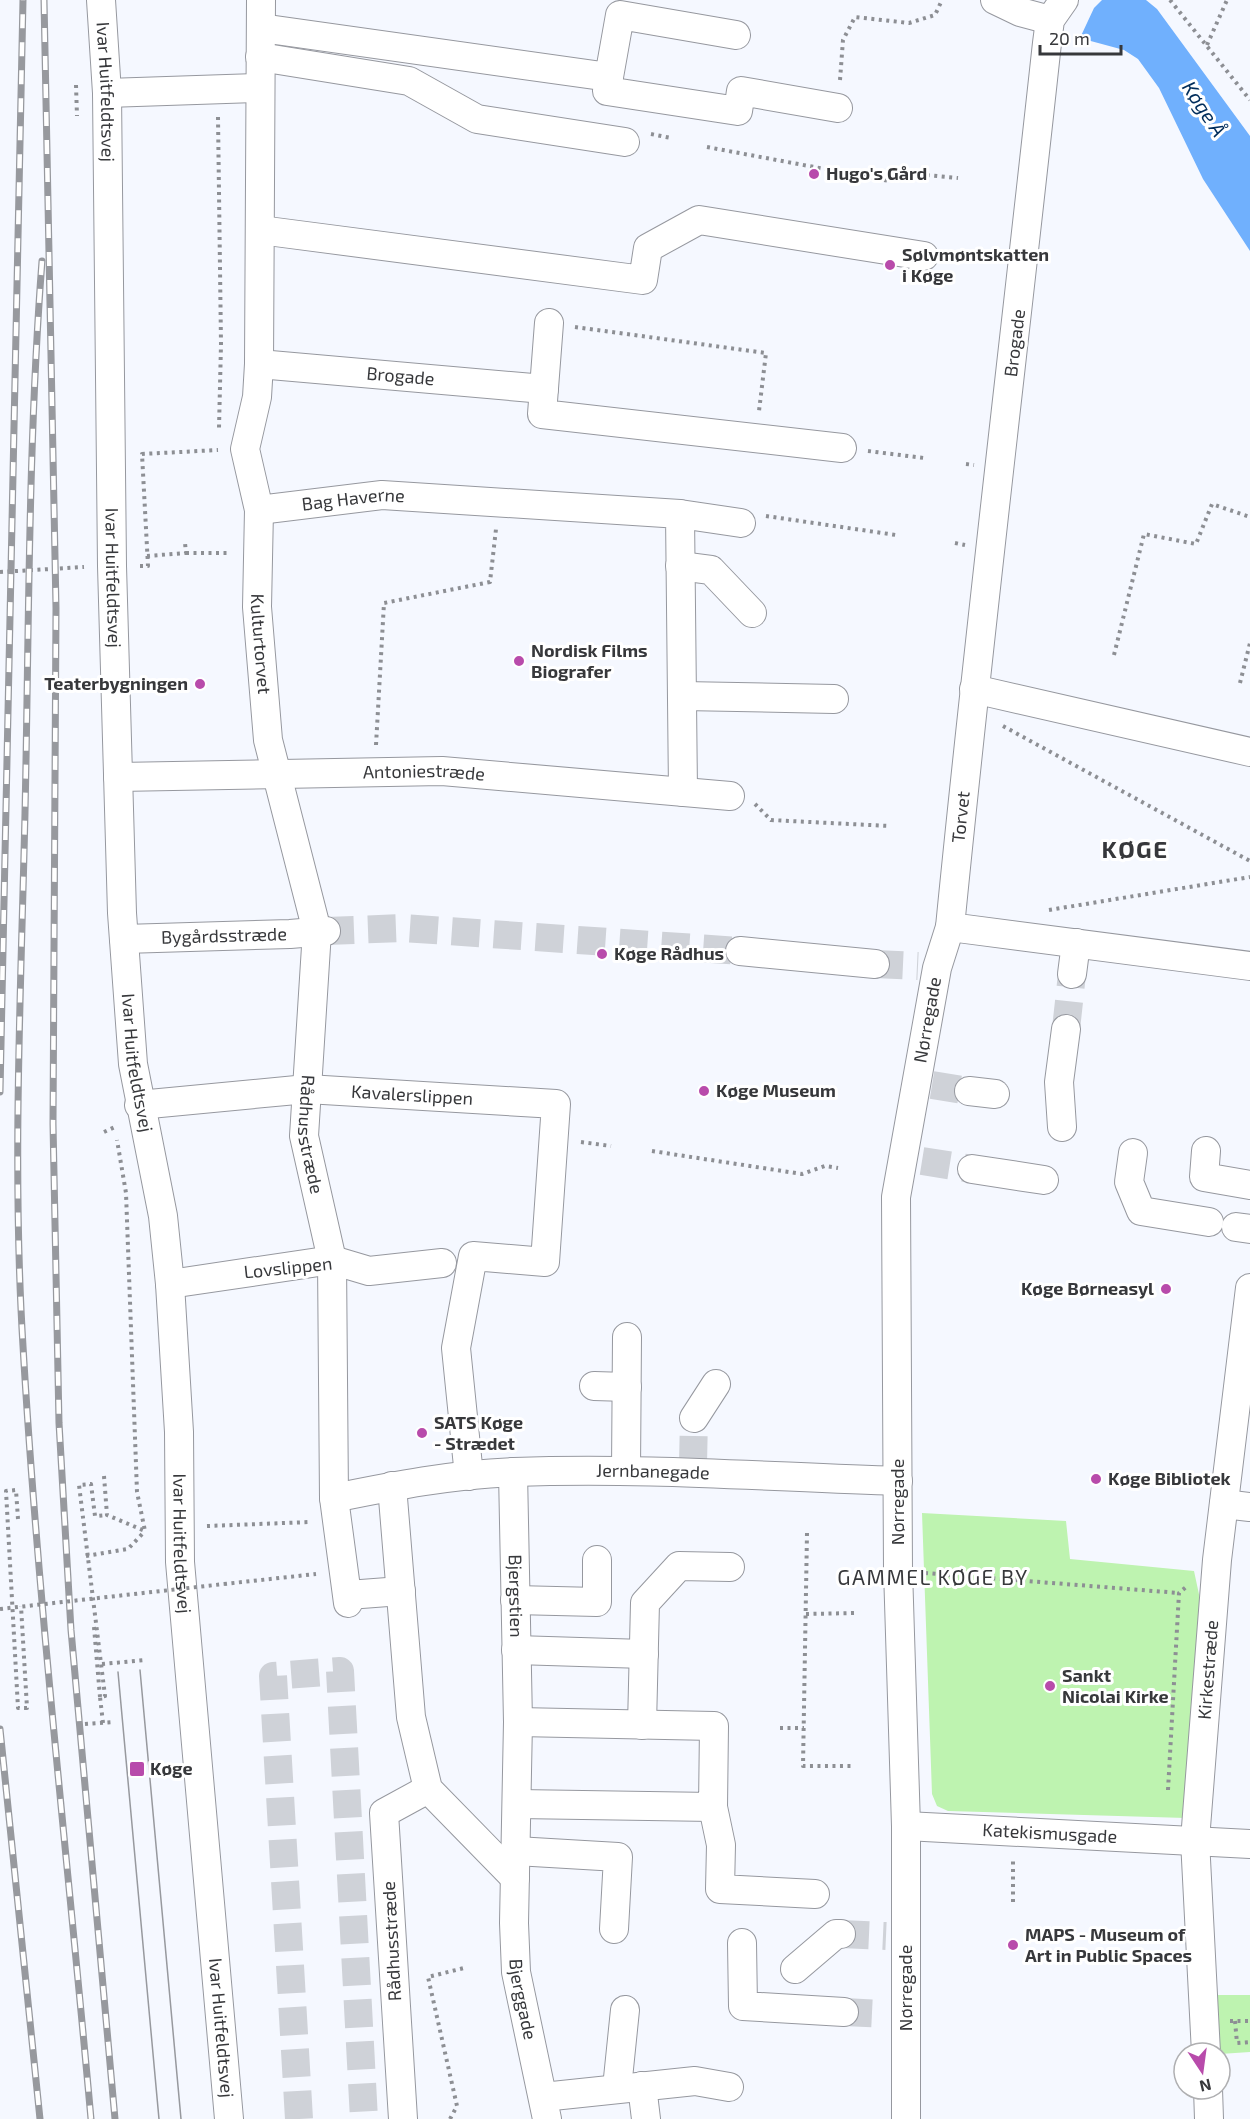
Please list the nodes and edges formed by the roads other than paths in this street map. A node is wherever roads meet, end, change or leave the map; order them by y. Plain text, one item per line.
1 (101, 0) edge
2 (261, 0) edge
3 (995, 0) edge
4 (1057, 10) edge
5 (261, 28) junction
6 (736, 35) dead end
7 (260, 57) junction
8 (609, 78) junction
9 (259, 88) junction
10 (107, 93) junction
11 (838, 108) road end
12 (625, 142) dead end
13 (260, 230) junction
14 (924, 256) dead end
15 (549, 323) road end
16 (259, 364) junction
17 (544, 390) junction
18 (842, 448) road end
19 (259, 510) junction
20 (680, 514) junction
21 (741, 523) road end
22 (680, 566) junction
23 (752, 613) dead end
24 (987, 692) junction
25 (683, 696) junction
26 (834, 699) dead end
27 (1250, 752) edge
28 (278, 774) junction
29 (118, 777) junction
30 (682, 792) junction
31 (730, 796) road end
32 (950, 927) junction
33 (321, 931) junction
34 (124, 939) junction
35 (1076, 943) junction
36 (740, 951) tunnel mouth
37 (875, 964) tunnel mouth
38 (1250, 966) edge
39 (1072, 974) tunnel mouth
40 (1065, 1029) tunnel mouth
41 (307, 1089) junction
42 (139, 1105) junction
43 (1062, 1127) dead end
44 (1206, 1151) dead end
45 (1132, 1153) dead end
46 (972, 1169) tunnel mouth
47 (1044, 1180) dead end
48 (1250, 1185) edge
49 (1232, 1226) edge
50 (332, 1260) junction
51 (442, 1263) dead end
52 (170, 1284) junction
53 (1250, 1288) edge
54 (627, 1337) dead end
55 (716, 1384) dead end
56 (594, 1386) dead end
57 (627, 1387) junction
58 (694, 1418) tunnel mouth
59 (626, 1470) junction
60 (513, 1472) junction
61 (469, 1476) junction
62 (898, 1481) junction
63 (401, 1485) junction
64 (1237, 1505) edge
65 (334, 1509) junction
66 (597, 1560) dead end
67 (730, 1567) dead end
68 (401, 1591) junction
69 (515, 1600) junction
70 (516, 1650) junction
71 (644, 1654) junction
72 (518, 1722) junction
73 (642, 1725) junction
74 (428, 1789) junction
75 (518, 1804) junction
76 (713, 1807) junction
77 (906, 1826) junction
78 (1195, 1840) junction
79 (1250, 1844) edge
80 (515, 1865) junction
81 (815, 1894) dead end
82 (614, 1929) dead end
83 (841, 1934) tunnel mouth
84 (742, 1943) dead end
85 (795, 1969) dead end
86 (624, 2010) dead end
87 (844, 2012) tunnel mouth
88 (1205, 2041) edge
89 (629, 2087) junction
90 (729, 2087) dead end
91 (1208, 2101) edge
92 (545, 2108) edge
93 (229, 2119) edge
94 (403, 2119) edge
95 (646, 2119) edge
96 (906, 2119) edge
97 (1209, 2119) edge

1 - 10 street, Ivar Huitfeldtsvej
2 - 5 street
3 - 4 street
4 - 24 street, Brogade
5 - 7 street
5 - 8 street
6 - 8 street
7 - 9 street
7 - 12 street
8 - 11 street
9 - 10 street
9 - 13 street
10 - 29 street, Ivar Huitfeldtsvej
13 - 14 street
13 - 16 street
15 - 17 street
16 - 17 street, Brogade
16 - 19 street
17 - 18 street
19 - 20 street, Bag Haverne
19 - 28 street, Kulturtorvet
20 - 21 street, Bag Haverne
20 - 22 street
22 - 23 street
22 - 25 street
24 - 27 street
24 - 32 street, Torvet
25 - 26 street
25 - 30 street
28 - 29 street, Antoniestræde
28 - 30 street, Antoniestræde
28 - 33 street, Rådhusstræde
29 - 34 street, Ivar Huitfeldtsvej
30 - 31 street, Antoniestræde
32 - 35 street
32 - 62 street, Nørregade
33 - 34 street, Bygårdsstræde
33 - 41 street, Rådhusstræde
34 - 42 street, Ivar Huitfeldtsvej
35 - 38 street
35 - 39 street
36 - 37 street
40 - 43 street
41 - 42 street, Kavalerslippen
41 - 50 street, Rådhusstræde
41 - 61 street, Kavalerslippen
42 - 52 street, Ivar Huitfeldtsvej
44 - 48 street
45 - 49 street
46 - 47 street
50 - 51 street, Lovslippen
50 - 52 street, Lovslippen
50 - 65 street, Rådhusstræde
52 - 93 street, Ivar Huitfeldtsvej
53 - 64 street, Kirkestræde
54 - 57 street
55 - 58 street
56 - 57 street
57 - 59 street
59 - 60 street, Jernbanegade
59 - 62 street, Jernbanegade
60 - 61 street, Jernbanegade
60 - 69 street, Bjergstien
61 - 63 street, Jernbanegade
62 - 77 street, Nørregade
63 - 65 street, Jernbanegade
63 - 68 street
64 - 78 street, Kirkestræde
65 - 68 street, Rådhusstræde
66 - 69 street
67 - 71 street
68 - 74 street
69 - 70 street, Bjergstien
70 - 71 street
70 - 72 street, Bjergstien
71 - 73 street
72 - 73 street
72 - 75 street, Bjerggade
73 - 76 street
74 - 80 street
74 - 94 street, Rådhusstræde
75 - 76 street
75 - 80 street, Bjerggade
76 - 81 street
77 - 78 street, Katekismusgade
77 - 96 street, Nørregade
78 - 79 street, Katekismusgade
78 - 88 street, Kirkestræde
80 - 82 street
80 - 92 street, Bjerggade
83 - 85 street
84 - 87 street
86 - 89 street
89 - 90 street
89 - 92 street
89 - 95 street
91 - 97 street

